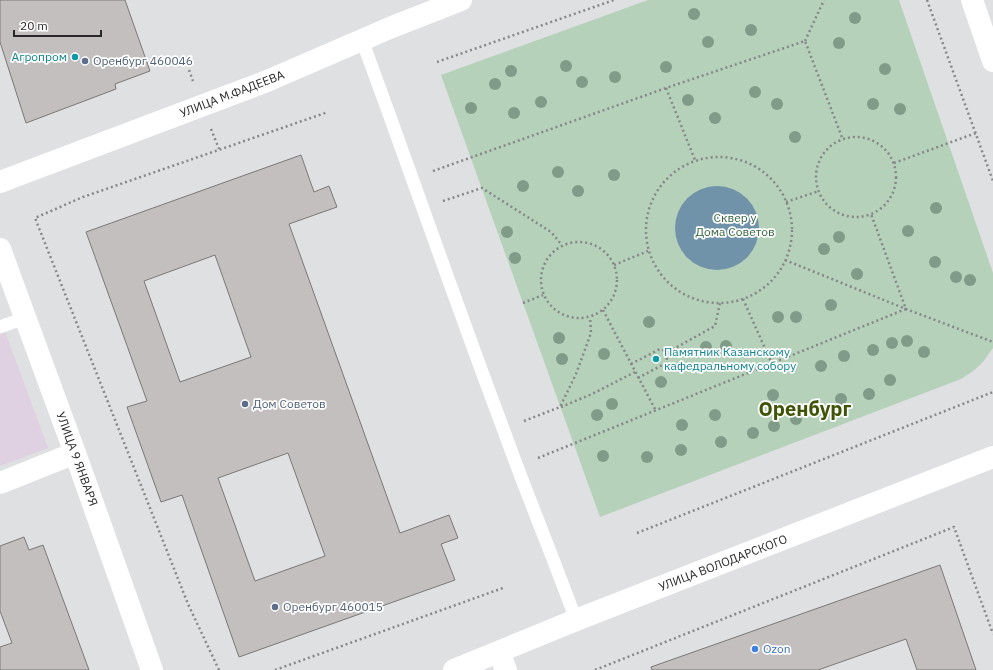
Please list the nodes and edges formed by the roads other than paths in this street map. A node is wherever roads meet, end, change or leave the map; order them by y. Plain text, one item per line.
1 (461, 0) edge
2 (972, 0) edge
3 (362, 40) junction
4 (993, 61) edge
5 (0, 182) edge
6 (0, 249) edge
7 (25, 318) junction
8 (0, 327) edge
9 (75, 453) junction
10 (993, 457) edge
11 (0, 483) edge
12 (576, 620) junction
13 (503, 661) edge
14 (152, 670) edge
15 (454, 670) edge

1 - 3 main road, УЛИЦА М.ФАДЕЕВА
2 - 4 main road
3 - 5 main road, УЛИЦА М.ФАДЕЕВА
3 - 12 lane
6 - 7 main road, УЛИЦА 9 ЯНВАРЯ
7 - 8 lane
7 - 9 main road, УЛИЦА 9 ЯНВАРЯ
9 - 11 main road
9 - 14 main road, УЛИЦА 9 ЯНВАРЯ
10 - 12 main road, УЛИЦА ВОЛОДАРСКОГО
12 - 13 main road, УЛИЦА ВОЛОДАРСКОГО
13 - 15 main road, УЛИЦА ВОЛОДАРСКОГО

